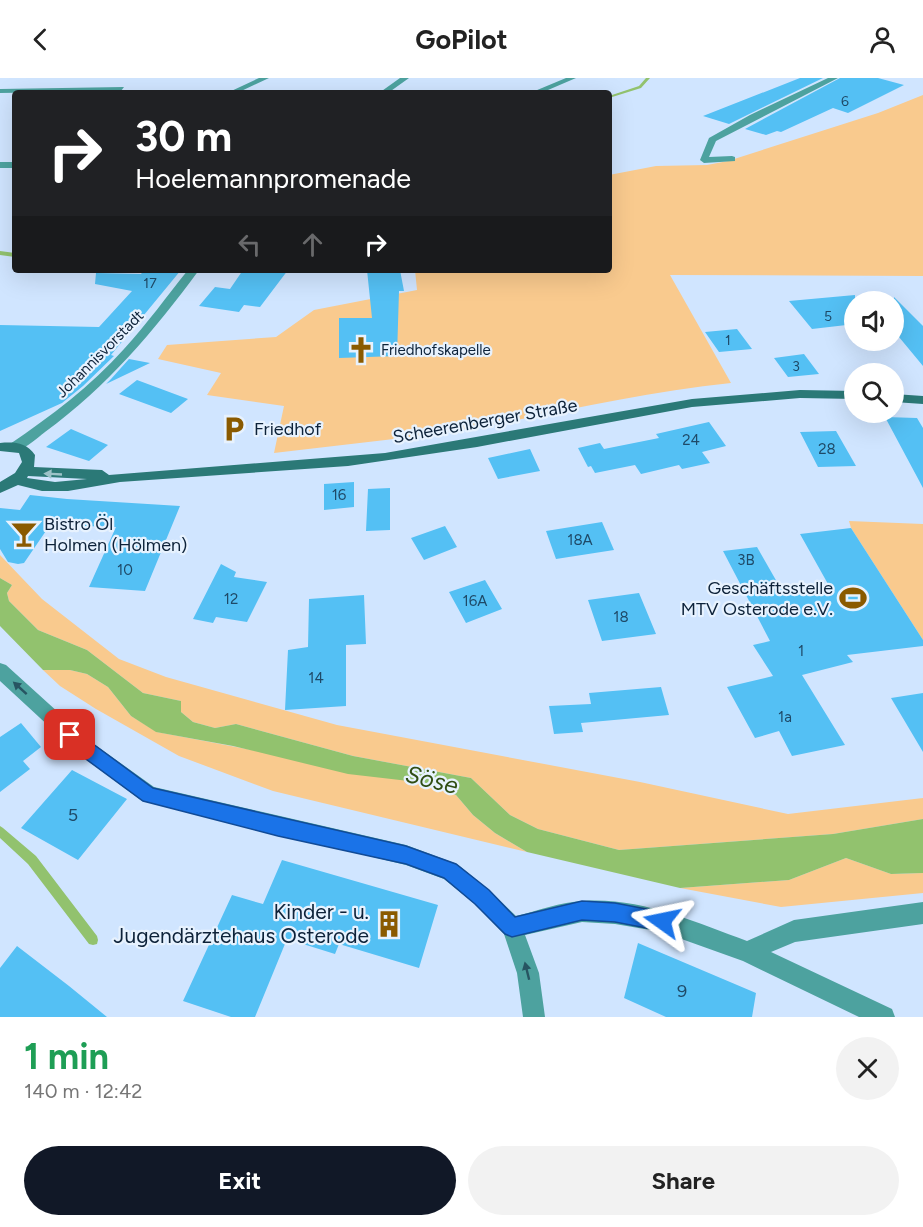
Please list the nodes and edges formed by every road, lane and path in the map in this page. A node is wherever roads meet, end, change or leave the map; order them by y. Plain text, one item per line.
1 (265, 78) edge
2 (405, 78) edge
3 (572, 78) edge
4 (834, 78) edge
5 (121, 89) dead end
6 (60, 90) edge
7 (238, 90) edge
8 (387, 90) edge
9 (542, 90) edge
10 (732, 159) dead end
11 (192, 273) edge
12 (844, 395) edge
13 (904, 399) edge
14 (923, 400) edge
15 (0, 447) edge
16 (15, 447) junction
17 (22, 476) junction
18 (0, 488) edge
19 (0, 670) edge
20 (923, 913) edge
21 (512, 927) junction
22 (747, 952) junction
23 (534, 1017) edge
24 (884, 1017) edge

1 - 7 street
2 - 8 street
3 - 9 street
4 - 10 street
5 - 6 street
11 - 16 street, Johannisvorstadt
12 - 17 main road, Scheerenberger Straße
13 - 14 main road
15 - 16 main road
16 - 17 main road
17 - 18 main road
21 -> 19 street
20 - 22 street
21 - 22 street
23 -> 21 street
22 - 24 street

